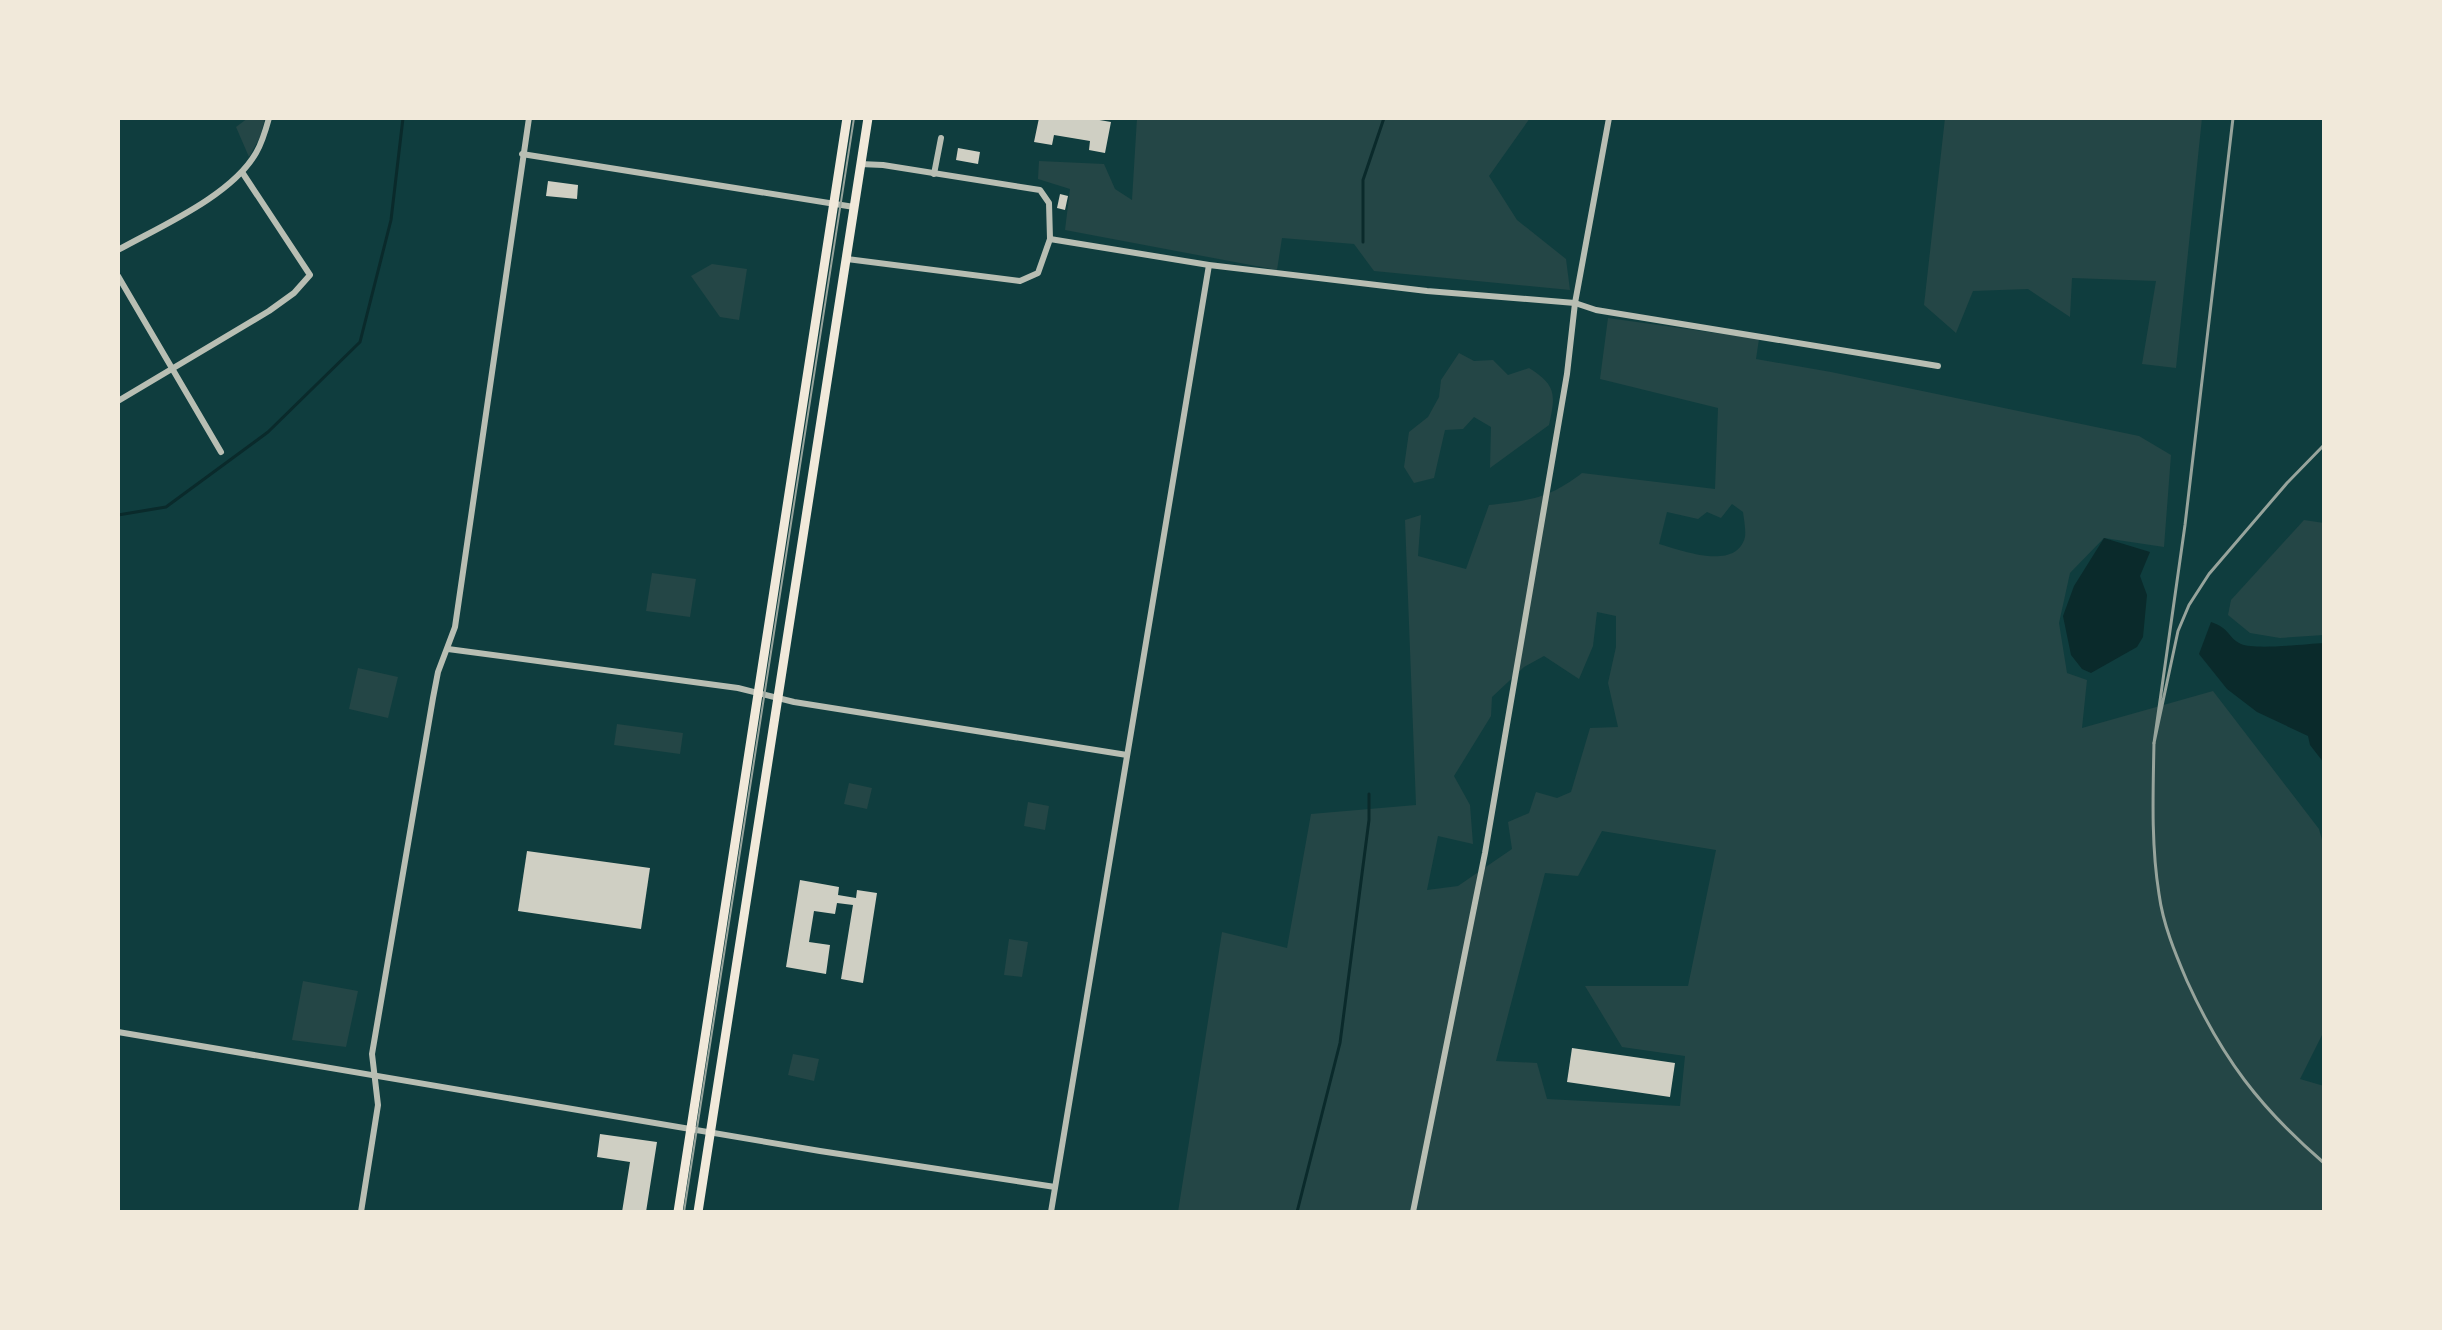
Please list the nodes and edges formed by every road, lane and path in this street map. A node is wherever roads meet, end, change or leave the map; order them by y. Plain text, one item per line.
1 (269, 118) edge
2 (529, 118) edge
3 (847, 118) edge
4 (868, 118) edge
5 (1609, 118) edge
6 (941, 138) dead end
7 (522, 154) junction
8 (860, 164) junction
9 (242, 172) junction
10 (934, 174) junction
11 (833, 204) junction
12 (854, 207) junction
13 (1050, 239) junction
14 (118, 250) edge
15 (847, 259) junction
16 (1209, 265) junction
17 (118, 276) edge
18 (1575, 303) junction
19 (1938, 366) dead end
20 (172, 369) junction
21 (118, 401) edge
22 (221, 452) dead end
23 (448, 649) junction
24 (757, 693) junction
25 (778, 699) junction
26 (1127, 755) junction
27 (118, 1032) edge
28 (375, 1078) junction
29 (691, 1128) junction
30 (710, 1131) junction
31 (1055, 1187) junction
32 (361, 1212) edge
33 (678, 1212) edge
34 (698, 1212) edge
35 (1051, 1212) edge
36 (1413, 1212) edge

1 - 9 street
2 - 7 street
3 - 11 highway
4 - 8 highway
5 - 18 street
6 - 10 street
7 - 11 street
7 - 23 street
8 - 10 street
8 - 12 highway
9 - 14 street
9 - 20 street
10 - 13 street
11 - 12 street
11 - 24 highway
12 - 15 highway
13 - 15 street
13 - 16 street
15 - 25 highway
16 - 18 street
16 - 26 street
17 - 20 street
18 - 19 street
18 - 36 street
20 - 21 street
20 - 22 street
23 - 24 street
23 - 28 street
24 - 25 street
24 - 29 highway
25 - 26 street
25 - 30 highway
26 - 31 street
27 - 28 street
28 - 29 street
28 - 32 street
29 - 30 street
29 - 33 highway
30 - 31 street
30 - 34 highway
31 - 35 street

